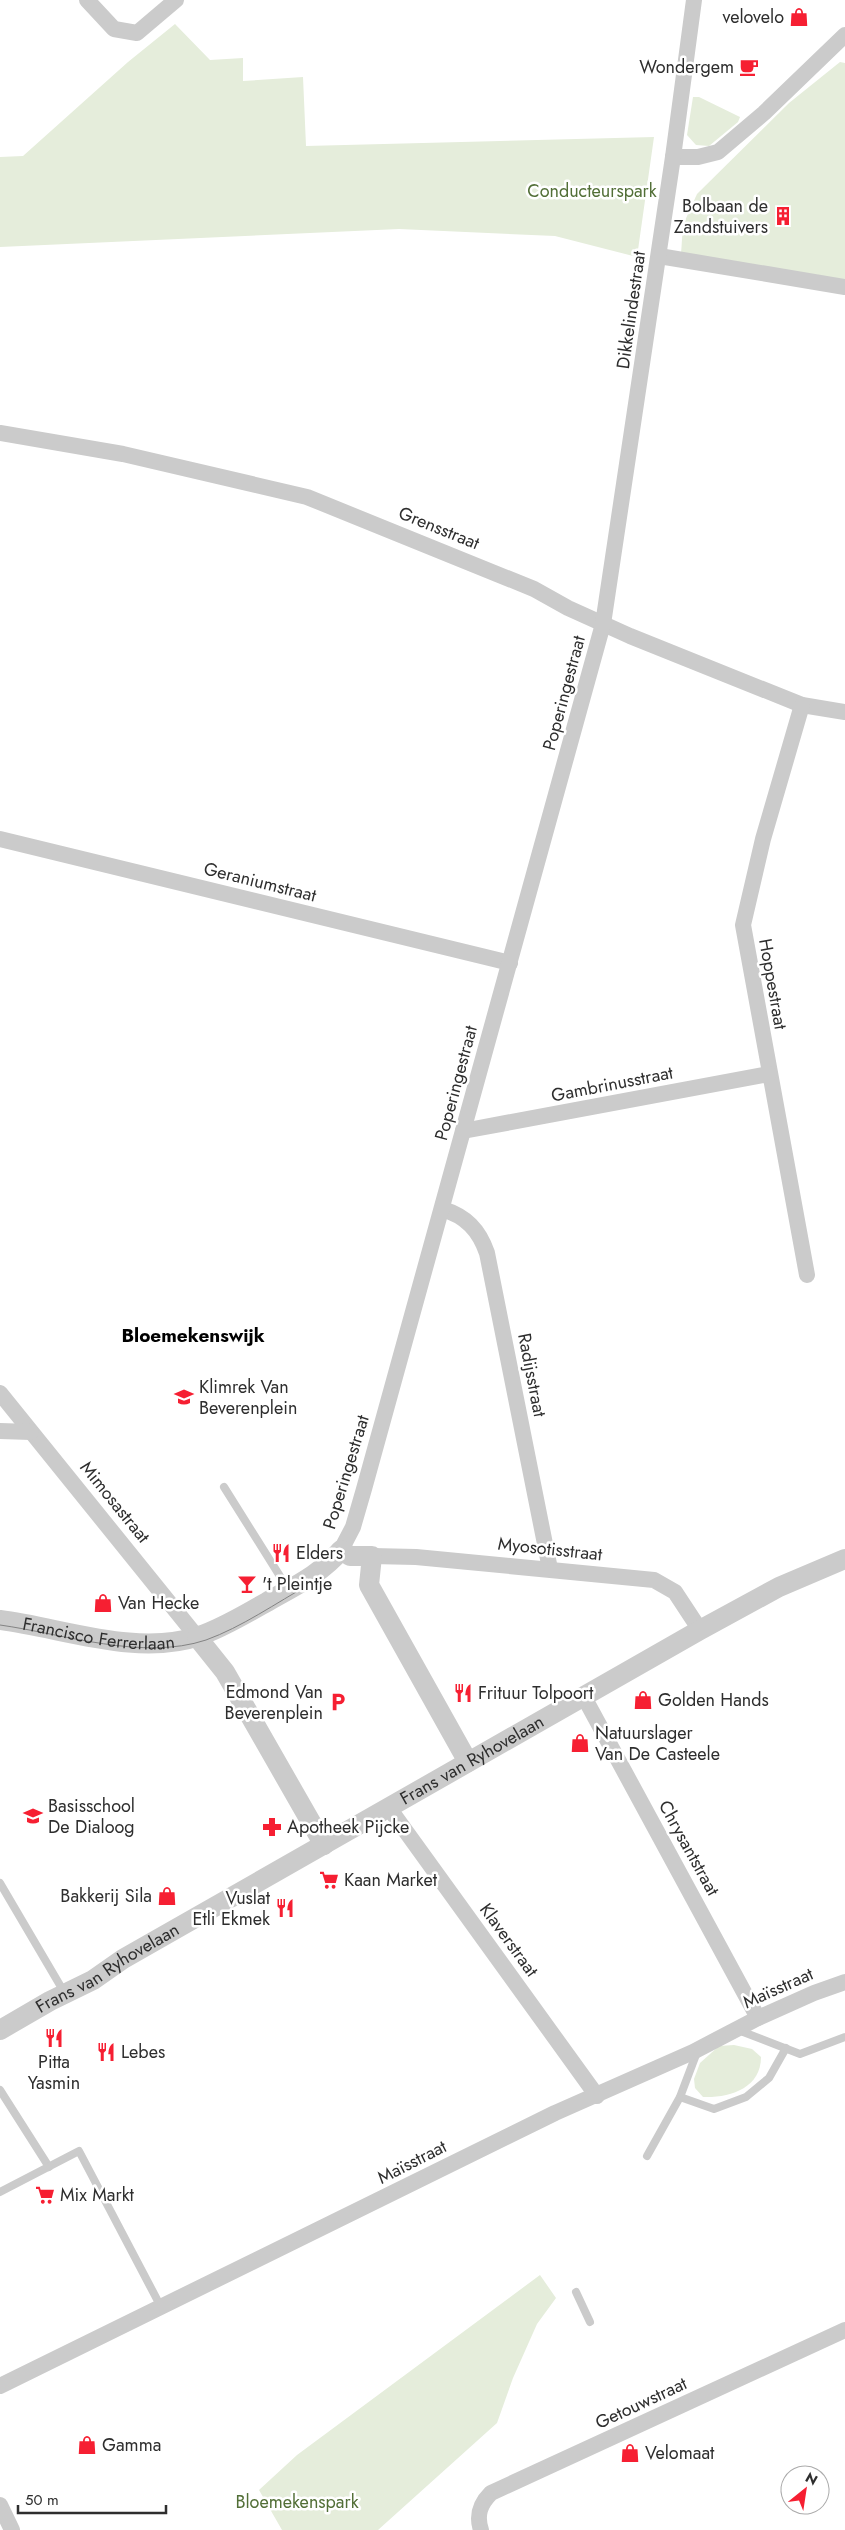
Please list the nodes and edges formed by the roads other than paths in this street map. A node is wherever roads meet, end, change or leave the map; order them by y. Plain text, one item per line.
1 (87, 0) edge
2 (176, 0) edge
3 (694, 0) edge
4 (843, 40) edge
5 (674, 157) junction
6 (659, 256) junction
7 (845, 287) edge
8 (0, 433) edge
9 (604, 624) junction
10 (802, 705) junction
11 (845, 712) edge
12 (0, 839) edge
13 (510, 963) junction
14 (769, 1074) junction
15 (463, 1131) junction
16 (442, 1209) junction
17 (806, 1275) dead end
18 (0, 1393) edge
19 (0, 1431) edge
20 (31, 1432) junction
21 (224, 1487) dead end
22 (341, 1550) junction
23 (372, 1556) junction
24 (845, 1559) edge
25 (550, 1569) junction
26 (288, 1590) junction
27 (0, 1620) edge
28 (700, 1630) junction
29 (197, 1637) junction
30 (584, 1697) junction
31 (468, 1762) junction
32 (388, 1808) junction
33 (324, 1845) junction
34 (0, 1883) edge
35 (845, 1982) edge
36 (65, 1994) junction
37 (758, 2018) junction
38 (0, 2030) edge
39 (736, 2030) junction
40 (845, 2037) edge
41 (786, 2048) junction
42 (697, 2050) junction
43 (0, 2090) edge
44 (597, 2096) junction
45 (680, 2097) junction
46 (647, 2156) dead end
47 (48, 2167) junction
48 (0, 2192) edge
49 (576, 2292) dead end
50 (161, 2307) junction
51 (590, 2322) dead end
52 (845, 2330) edge
53 (0, 2386) edge
54 (0, 2505) edge
55 (12, 2530) edge
56 (481, 2530) edge

1 - 2 street
3 - 5 street, Dikkelindestraat
4 - 5 street
5 - 6 street, Dikkelindestraat
6 - 7 street
6 - 9 street, Dikkelindestraat
8 - 9 street, Grensstraat
9 - 10 street, Grensstraat
9 - 13 street, Poperingestraat
10 - 11 street, Grensstraat
10 - 14 street, Hoppestraat
12 - 13 street, Geraniumstraat
13 - 15 street, Poperingestraat
14 - 15 street, Gambrinusstraat
14 - 17 street, Hoppestraat
15 - 16 street, Poperingestraat
16 - 22 street, Poperingestraat
16 - 25 street, Radijsstraat
18 - 20 street, Mimosastraat
19 - 20 street
20 - 29 street, Mimosastraat
21 - 26 lane
22 - 23 street
22 - 26 street
23 - 25 street, Myosotisstraat
23 - 31 street
24 - 28 street, Frans van Ryhovelaan
25 - 28 street, Myosotisstraat
26 - 29 street
27 - 29 street, Francisco Ferrerlaan
28 - 30 street, Frans van Ryhovelaan
29 - 33 street
30 - 31 street, Frans van Ryhovelaan
30 - 37 street, Chrysantstraat
31 - 32 street, Frans van Ryhovelaan
32 - 33 street, Frans van Ryhovelaan
32 - 44 street, Klaverstraat
33 - 36 street, Frans van Ryhovelaan
34 - 36 lane
35 - 37 street, Maïsstraat
36 - 38 street, Frans van Ryhovelaan
37 - 39 street, Maïsstraat
39 - 41 lane
39 - 42 street, Maïsstraat
40 - 41 lane
41 - 45 lane
42 - 44 street, Maïsstraat
42 - 45 lane
43 - 47 lane
44 - 50 street, Maïsstraat
45 - 46 lane
47 - 48 lane
47 - 50 lane
49 - 51 lane
50 - 53 street, Maïsstraat
52 - 56 street, Getouwstraat
54 - 55 street

